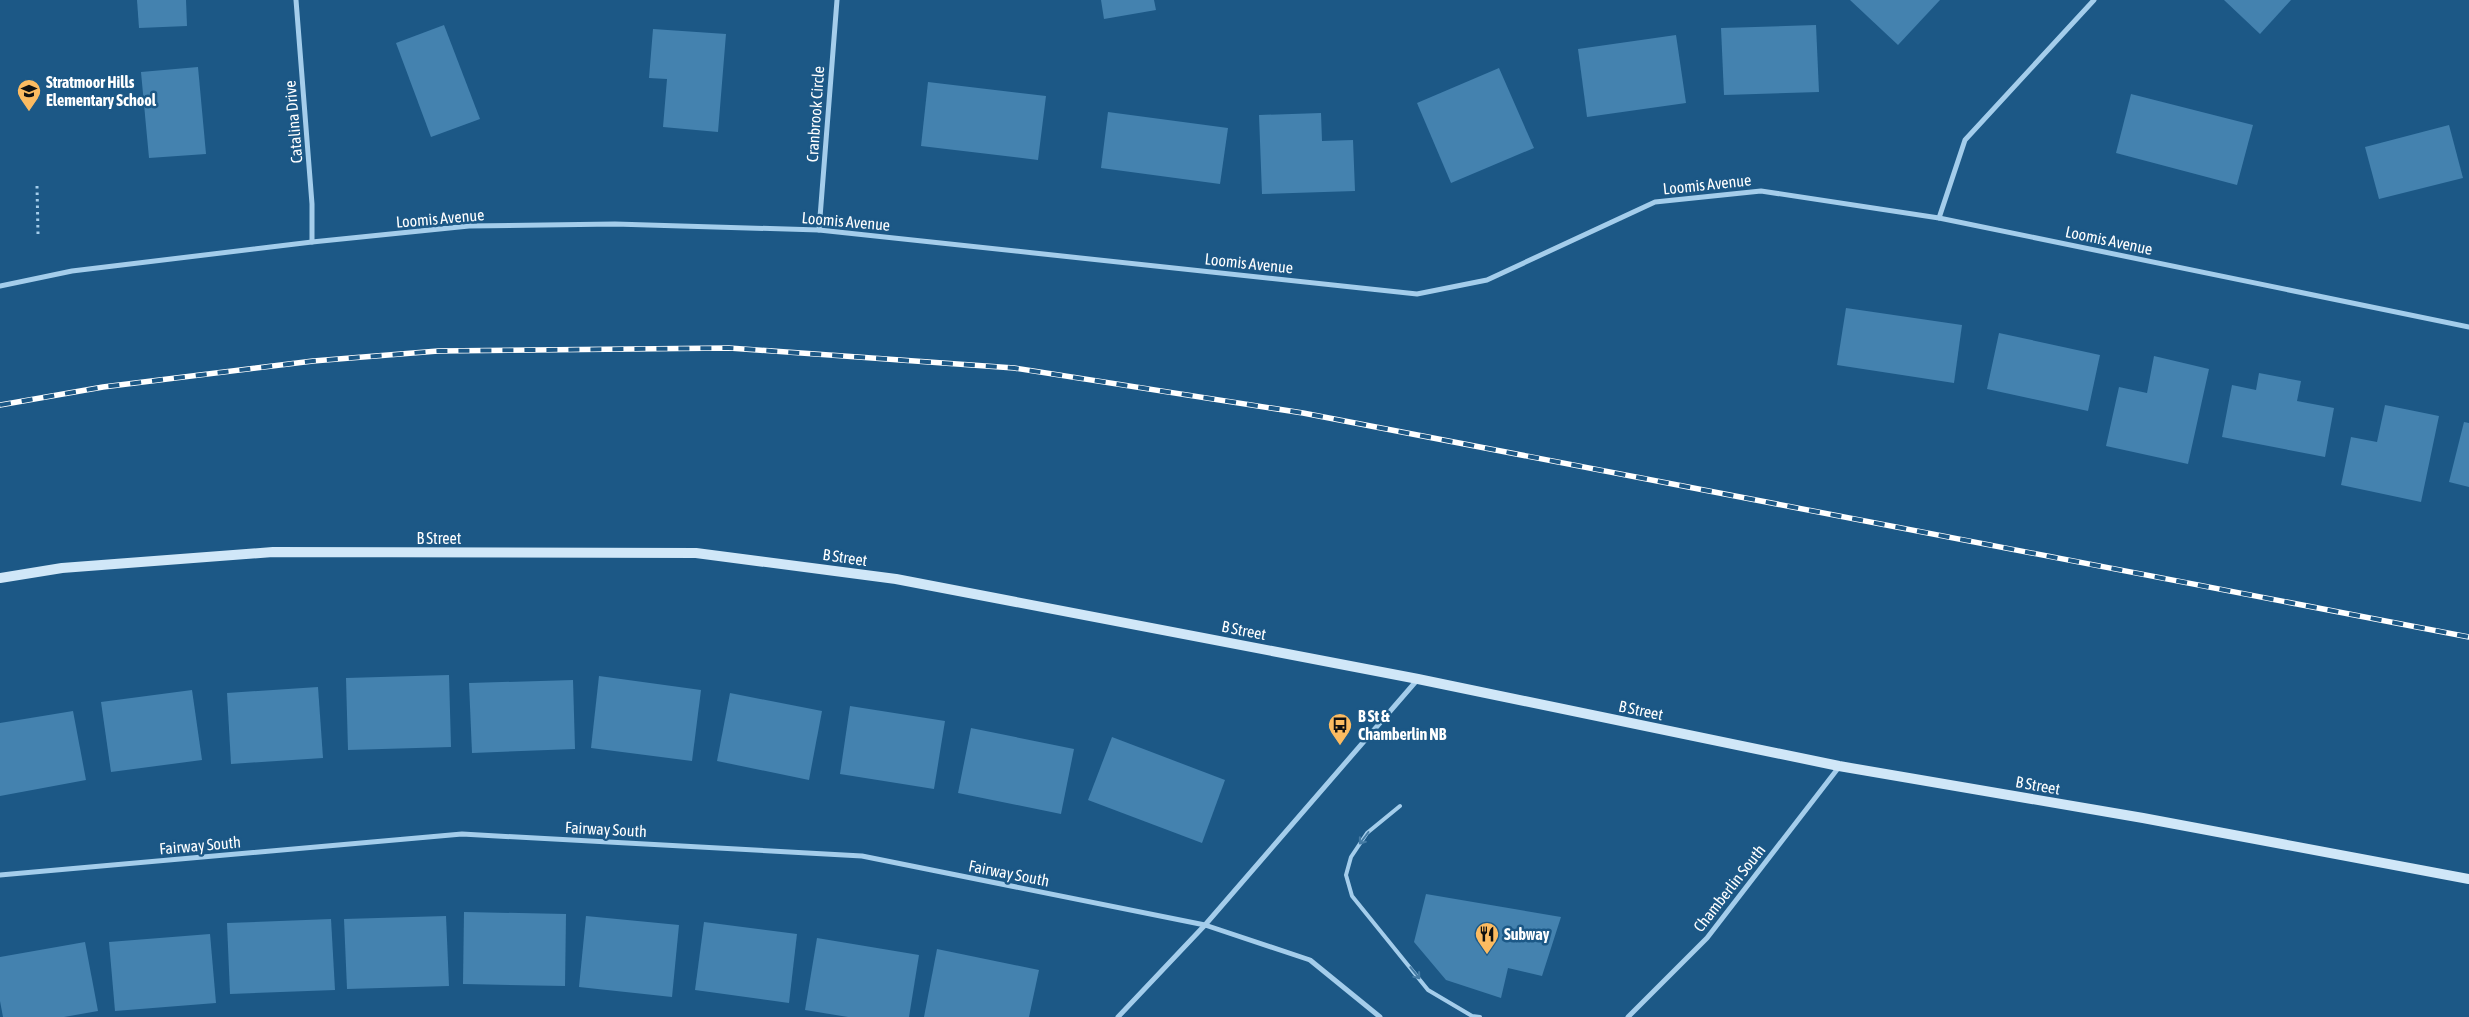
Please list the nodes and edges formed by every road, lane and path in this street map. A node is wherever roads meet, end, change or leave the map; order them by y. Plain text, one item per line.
1 (296, 0) edge
2 (837, 0) edge
3 (2094, 0) edge
4 (37, 186) dead end
5 (1939, 218) junction
6 (819, 230) junction
7 (38, 234) dead end
8 (312, 242) junction
9 (0, 286) edge
10 (2469, 327) edge
11 (0, 578) edge
12 (1418, 679) junction
13 (1840, 766) junction
14 (1400, 806) dead end
15 (0, 875) edge
16 (2469, 879) edge
17 (1205, 925) junction
18 (1118, 1017) edge
19 (1380, 1017) edge
20 (1480, 1017) edge
21 (1628, 1017) edge

1 - 8 street, Catalina Drive
2 - 6 street, Cranbrook Circle
3 - 5 street
4 - 7 path
5 - 6 street, Loomis Avenue
5 - 10 street, Loomis Avenue
6 - 8 street, Loomis Avenue
8 - 9 street, Loomis Avenue
11 - 12 main road, B Street
12 - 13 main road, B Street
12 - 17 street
13 - 16 main road, B Street
13 - 21 street, Chamberlin South
14 -> 20 lane
15 - 17 street, Fairway South
17 - 18 street
17 - 19 street, Fairway South

